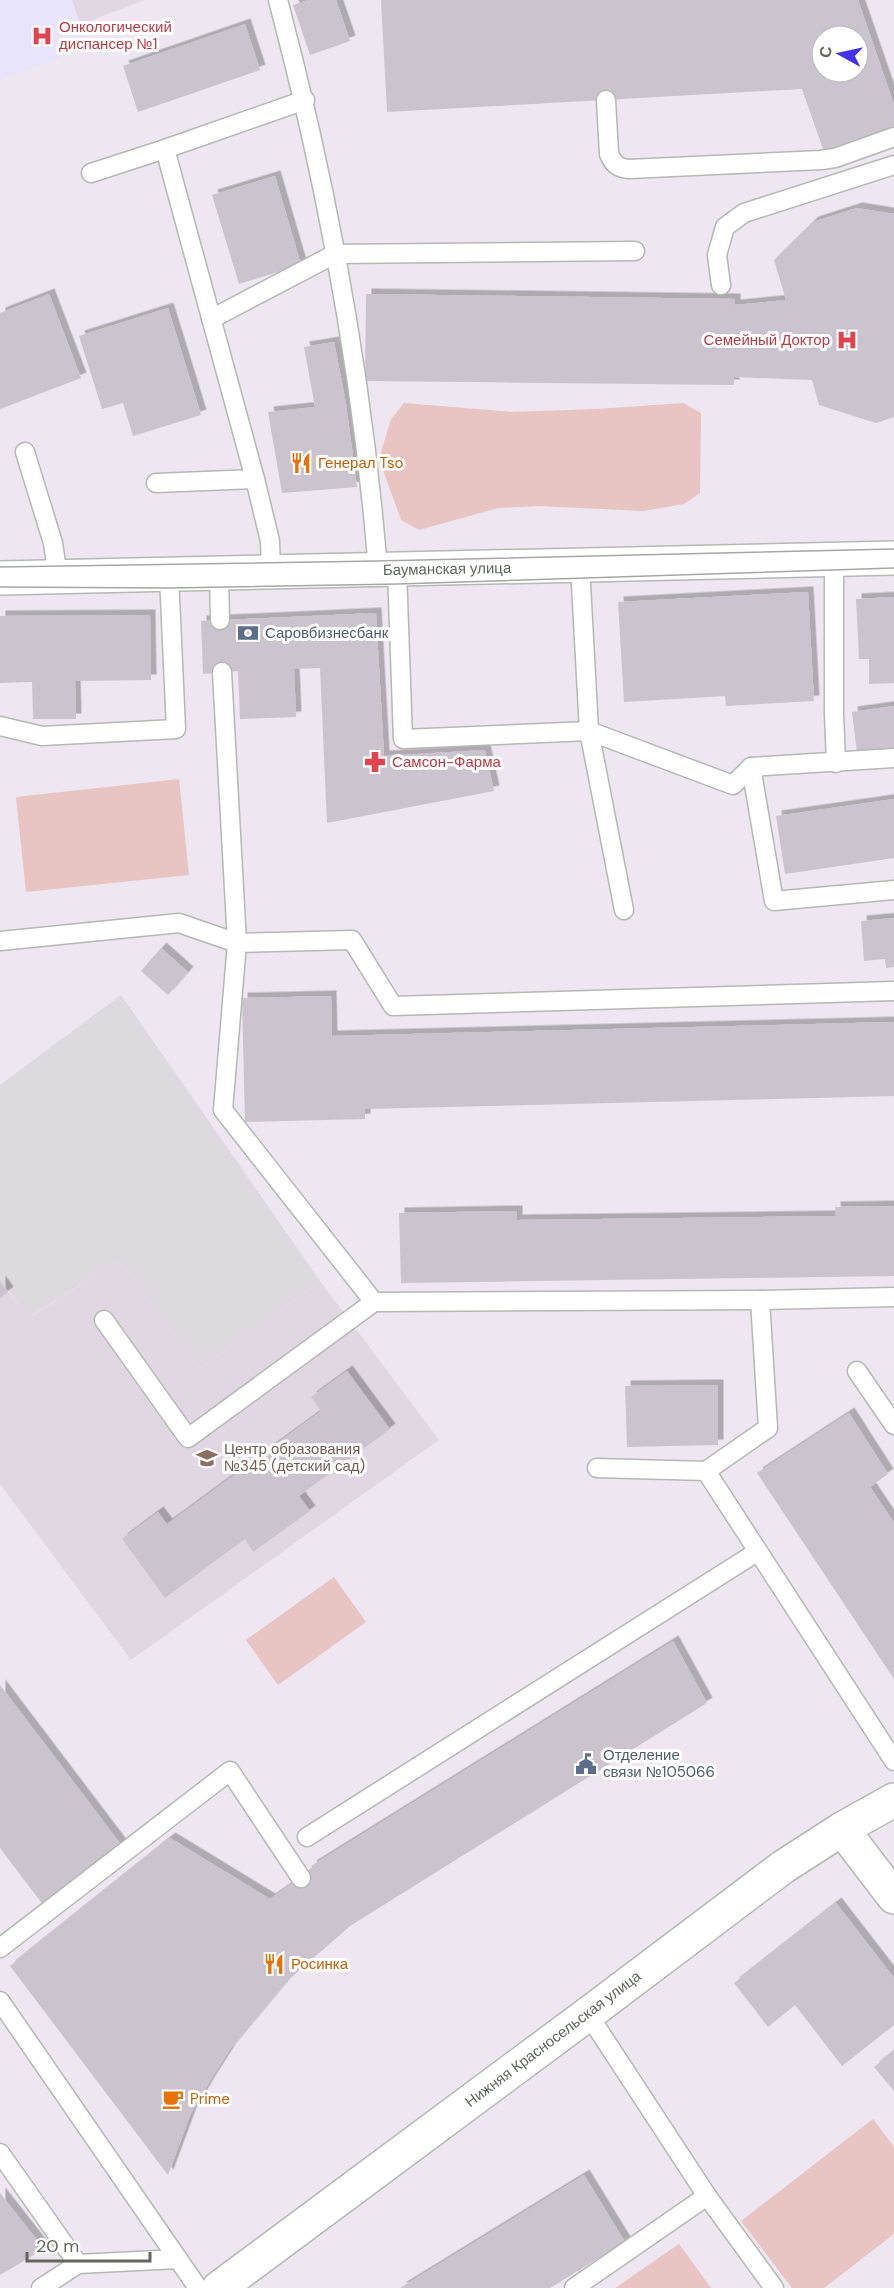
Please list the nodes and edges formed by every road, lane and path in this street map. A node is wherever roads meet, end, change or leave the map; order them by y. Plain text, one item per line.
1 (278, 0) edge
2 (305, 100) junction
3 (606, 100) dead end
4 (894, 137) edge
5 (165, 149) junction
6 (894, 165) edge
7 (91, 173) dead end
8 (636, 251) dead end
9 (335, 254) junction
10 (721, 285) dead end
11 (212, 320) junction
12 (25, 452) dead end
13 (255, 479) junction
14 (156, 483) dead end
15 (894, 558) edge
16 (834, 560) junction
17 (579, 566) junction
18 (388, 570) junction
19 (271, 573) junction
20 (219, 574) junction
21 (169, 576) junction
22 (58, 577) junction
23 (0, 578) edge
24 (220, 620) dead end
25 (222, 672) dead end
26 (0, 726) edge
27 (589, 731) junction
28 (894, 758) edge
29 (836, 763) junction
30 (751, 767) junction
31 (894, 890) edge
32 (624, 910) dead end
33 (0, 941) edge
34 (237, 943) junction
35 (894, 991) edge
36 (894, 1298) edge
37 (760, 1300) junction
38 (374, 1302) junction
39 (104, 1320) dead end
40 (856, 1371) dead end
41 (894, 1425) edge
42 (597, 1468) dead end
43 (706, 1470) junction
44 (757, 1552) junction
45 (894, 1761) edge
46 (894, 1800) edge
47 (842, 1828) junction
48 (307, 1837) dead end
49 (301, 1878) dead end
50 (894, 1897) edge
51 (0, 1948) edge
52 (0, 2001) edge
53 (588, 2014) junction
54 (0, 2153) edge
55 (707, 2196) junction
56 (178, 2259) junction
57 (78, 2264) junction
58 (41, 2288) edge
59 (198, 2288) edge
60 (219, 2288) edge
61 (574, 2288) edge
62 (774, 2288) edge

1 - 2 lane
2 - 5 lane
2 - 9 lane
3 - 4 lane
5 - 7 lane
5 - 11 lane
6 - 10 lane
8 - 9 lane
9 - 11 lane
9 - 18 lane
11 - 13 lane
12 - 22 lane
13 - 14 lane
13 - 19 lane
15 - 16 street, Бауманская улица
16 - 17 street, Бауманская улица
16 - 29 lane
17 - 18 street, Бауманская улица
17 - 27 lane
18 - 19 street, Бауманская улица
18 - 27 lane
19 - 20 street, Бауманская улица
20 - 21 street, Бауманская улица
20 - 24 lane
21 - 22 street, Бауманская улица
21 - 26 lane
22 - 23 street, Бауманская улица
25 - 34 lane
27 - 30 lane
27 - 32 lane
28 - 29 lane
29 - 30 lane
30 - 31 lane
33 - 34 lane
34 - 35 lane
34 - 38 lane
36 - 37 lane
37 - 38 lane
37 - 43 lane
38 - 39 lane
40 - 41 lane
42 - 43 lane
43 - 44 lane
44 - 45 lane
44 - 48 lane
46 - 47 street, Нижняя Красносельская улица
47 - 50 street
47 - 53 street, Нижняя Красносельская улица
49 - 51 lane
52 - 56 lane
53 - 55 lane
53 - 60 street, Нижняя Красносельская улица
54 - 57 lane
55 - 61 lane
55 - 62 lane
56 - 57 lane
56 - 59 lane
57 - 58 lane

